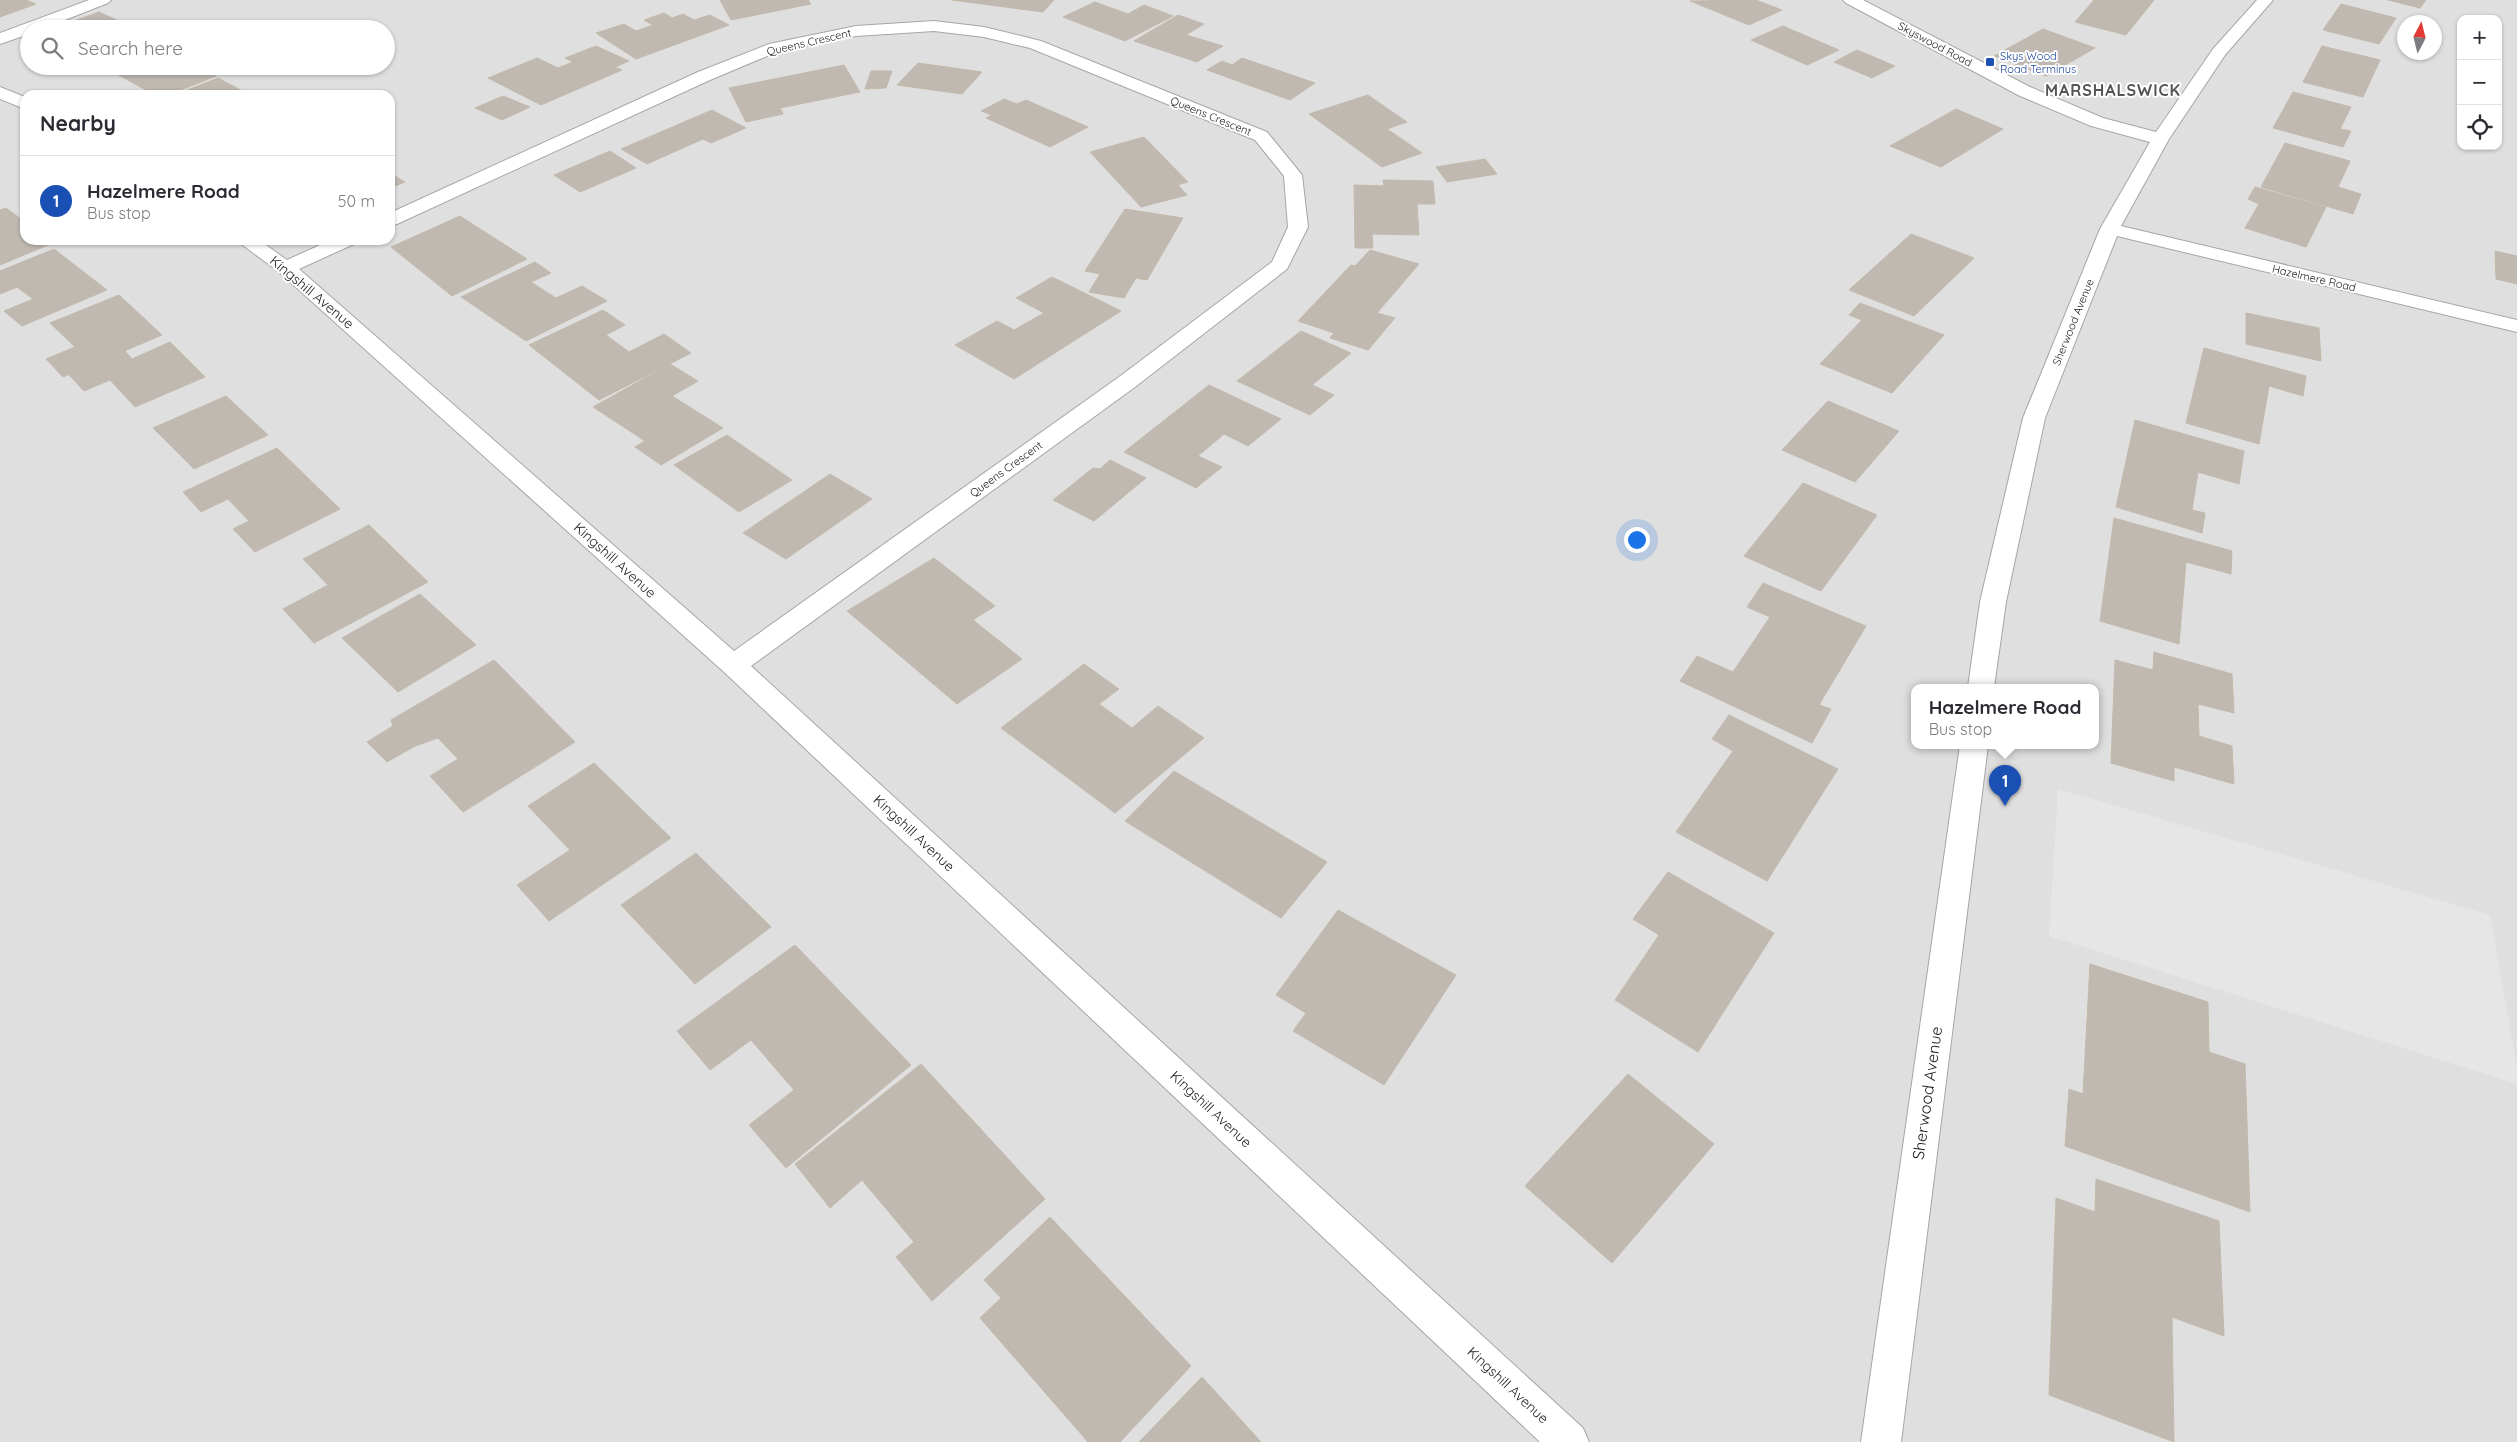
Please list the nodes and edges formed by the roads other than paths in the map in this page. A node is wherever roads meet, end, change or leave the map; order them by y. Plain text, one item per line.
1 (103, 0) edge
2 (1851, 0) edge
3 (2265, 0) edge
4 (49, 20) edge
5 (20, 31) edge
6 (0, 38) edge
7 (0, 92) edge
8 (20, 102) edge
9 (2160, 139) junction
10 (395, 218) edge
11 (2110, 229) junction
12 (253, 245) edge
13 (336, 245) edge
14 (286, 268) junction
15 (2517, 326) edge
16 (733, 665) junction
17 (1982, 684) edge
18 (1973, 749) edge
19 (1570, 1442) edge
20 (1881, 1442) edge

1 - 4 street
2 - 9 street, Skyswood Road
3 - 9 street, Sherwood Avenue
5 - 6 street
7 - 8 street
9 - 11 street, Sherwood Avenue
10 - 16 street, Queens Crescent
11 - 15 street, Hazelmere Road
11 - 17 street, Sherwood Avenue
12 - 14 street, Kingshill Avenue
13 - 14 street
14 - 16 street, Kingshill Avenue
16 - 19 street, Kingshill Avenue
18 - 20 street, Sherwood Avenue

